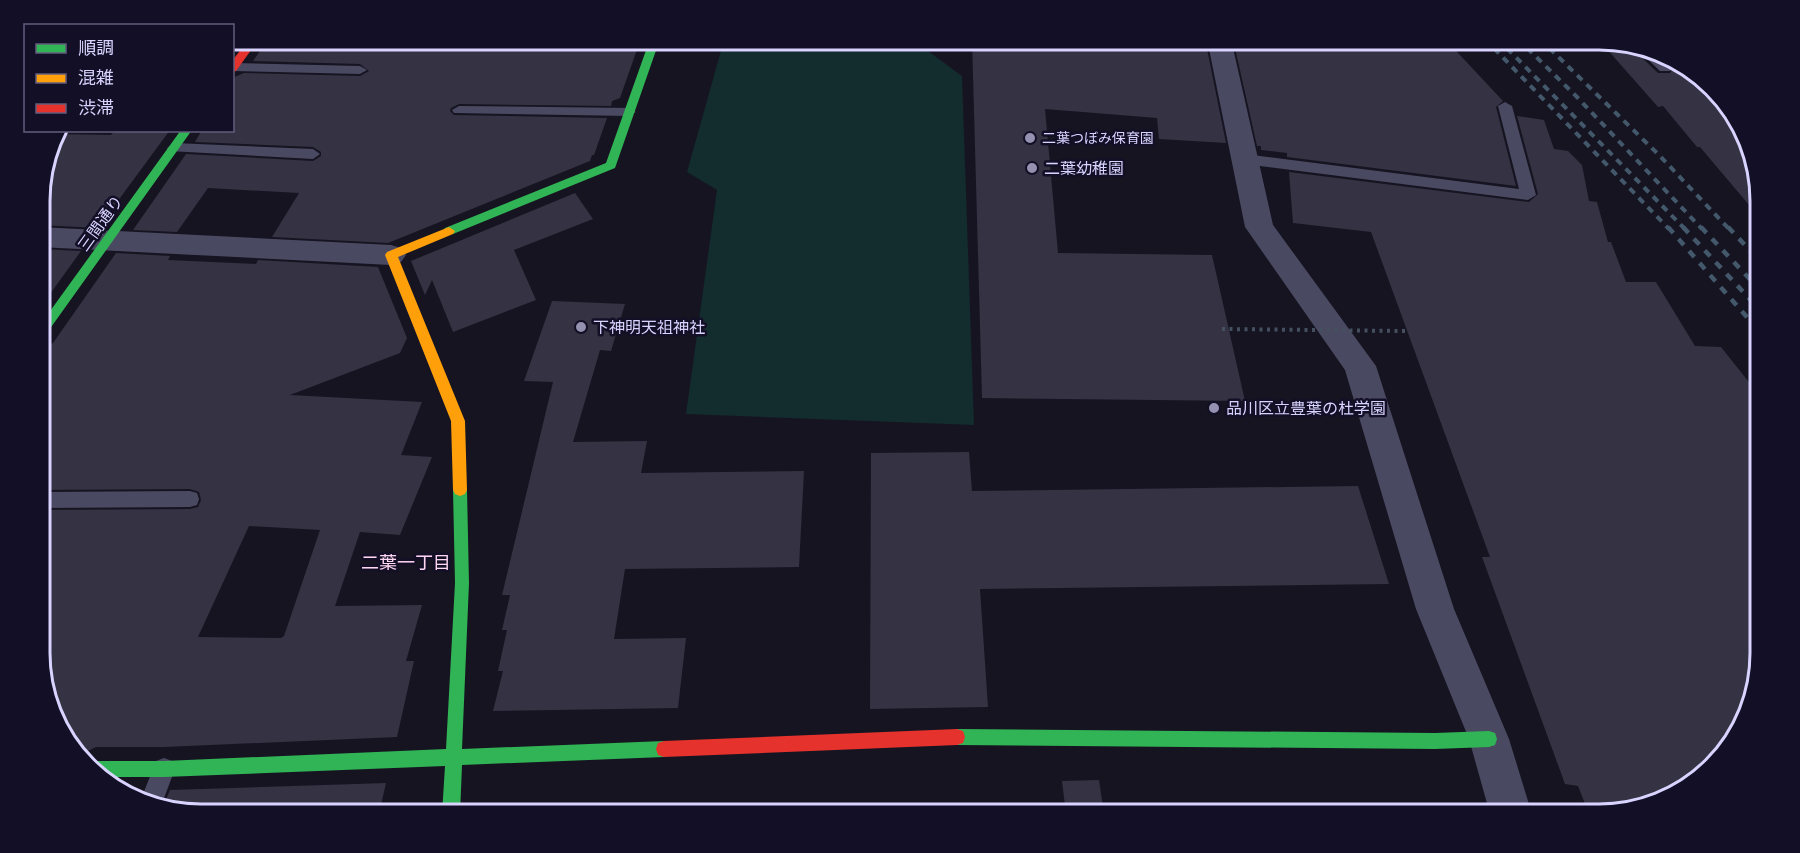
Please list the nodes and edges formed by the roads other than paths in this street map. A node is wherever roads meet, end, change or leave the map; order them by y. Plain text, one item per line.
1 (246, 50) edge
2 (651, 50) edge
3 (1221, 50) edge
4 (1658, 62) edge
5 (234, 67) edge
6 (234, 68) edge
7 (1665, 68) dead end
8 (360, 70) dead end
9 (1505, 106) dead end
10 (459, 110) dead end
11 (629, 112) junction
12 (186, 132) edge
13 (174, 148) junction
14 (313, 153) dead end
15 (1245, 159) junction
16 (50, 238) edge
17 (108, 241) junction
18 (391, 255) junction
19 (50, 320) edge
20 (190, 499) dead end
21 (50, 500) edge
22 (1489, 739) junction
23 (454, 757) junction
24 (105, 769) edge
25 (164, 769) junction
26 (154, 796) edge
27 (1508, 803) edge
28 (452, 804) edge

1 - 5 street
2 - 11 street
3 - 15 street
4 - 7 lane
6 - 8 lane
9 - 15 lane
10 - 11 lane
11 - 18 street
12 - 13 street, 三間通り
13 - 14 lane
13 - 17 street, 三間通り
15 - 22 street
16 - 17 street
17 - 18 street
17 - 19 street, 三間通り
18 - 23 street
20 - 21 lane
22 - 23 street
22 - 27 street
23 - 25 street
23 - 28 street
24 - 25 street
25 - 26 lane

